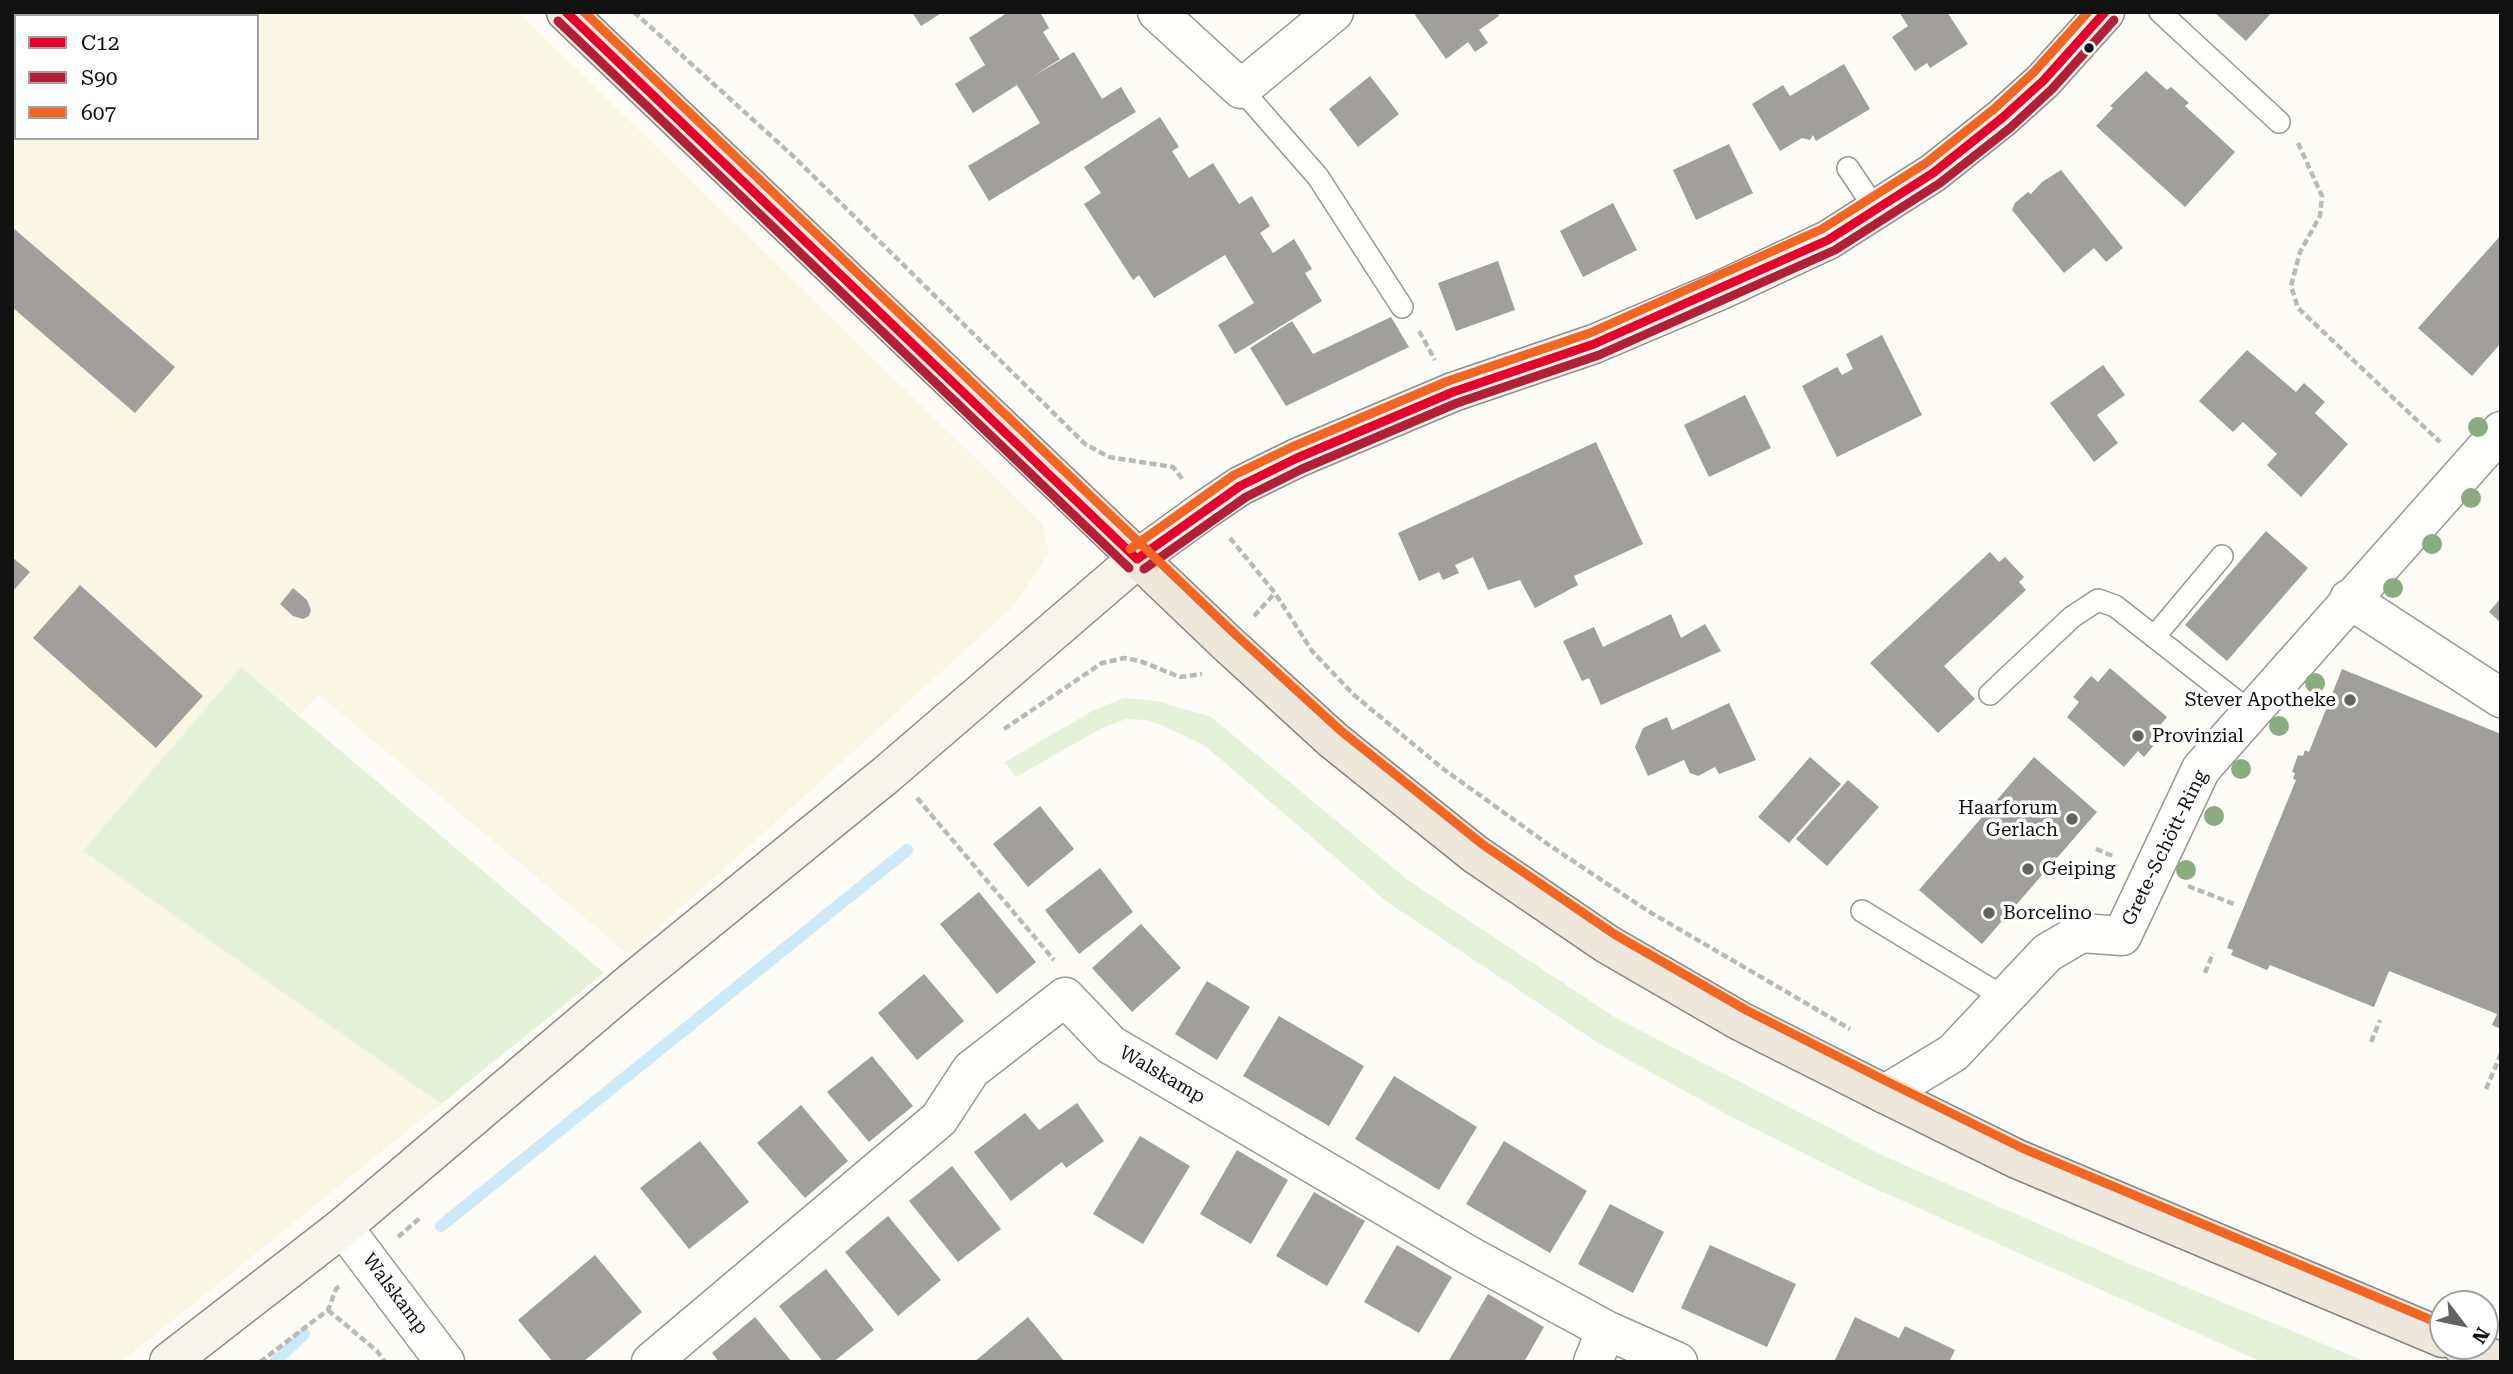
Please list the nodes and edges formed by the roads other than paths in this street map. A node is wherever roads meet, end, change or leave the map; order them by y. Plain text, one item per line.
1 (566, 12) edge
2 (1157, 12) edge
3 (1334, 12) edge
4 (2105, 12) edge
5 (2160, 12) edge
6 (1241, 89) junction
7 (2279, 122) road end
8 (1848, 168) dead end
9 (1876, 210) junction
10 (1402, 307) road end
11 (2501, 431) edge
12 (2222, 556) dead end
13 (1137, 559) junction
14 (2348, 600) junction
15 (2154, 637) junction
16 (1990, 694) dead end
17 (2501, 698) edge
18 (2249, 711) junction
19 (1862, 911) dead end
20 (2005, 998) junction
21 (1885, 1094) junction
22 (343, 1227) junction
23 (2429, 1332) edge
24 (1600, 1346) edge
25 (169, 1362) edge
26 (445, 1362) edge
27 (651, 1362) edge
28 (1678, 1362) edge

1 - 13 main road
2 - 6 street
3 - 6 street
4 - 9 main road
5 - 7 lane
6 - 10 lane
8 - 9 lane
9 - 13 main road
11 - 14 street, Grete-Schött-Ring
12 - 15 lane
13 - 21 main road
13 - 22 main road
14 - 17 street
14 - 18 street, Grete-Schött-Ring
15 - 16 lane
15 - 18 lane
18 - 20 street, Grete-Schött-Ring
19 - 20 lane
20 - 21 street, Grete-Schött-Ring
21 - 23 main road
22 - 25 main road
22 - 26 street, Walskamp
24 - 27 street, Walskamp
24 - 28 street, Walskamp

